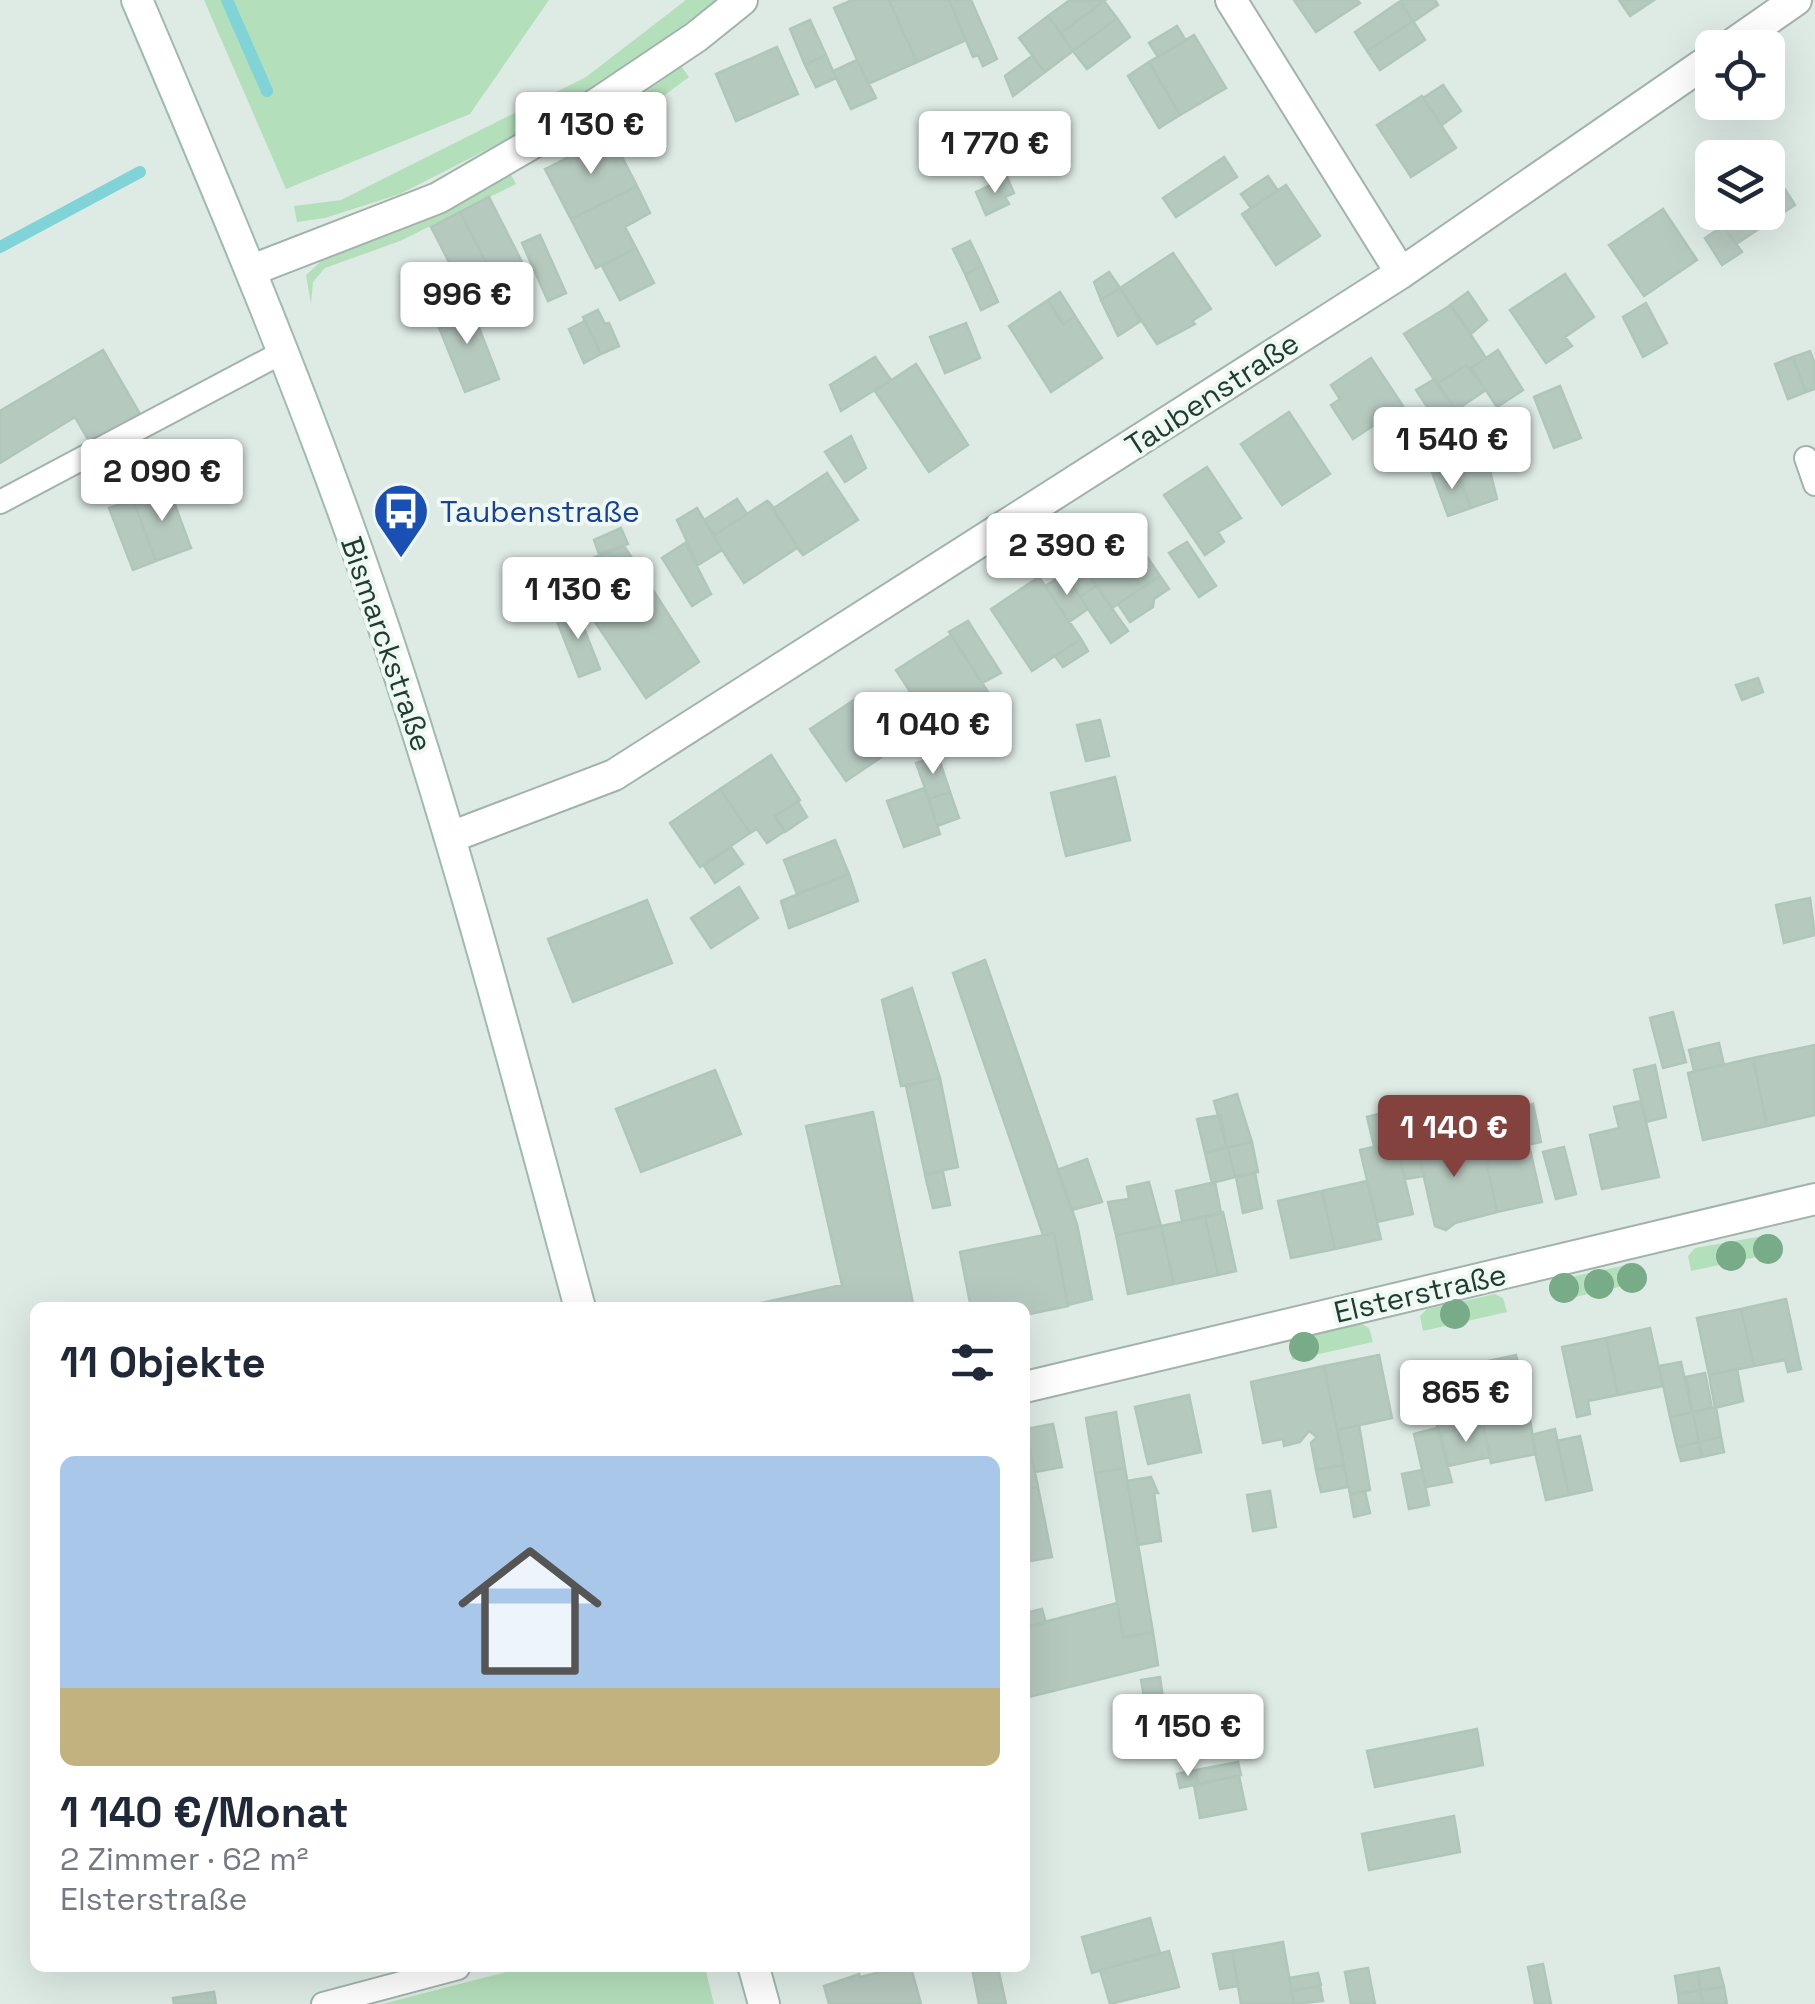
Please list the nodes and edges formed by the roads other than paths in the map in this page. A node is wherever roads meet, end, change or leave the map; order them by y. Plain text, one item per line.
1 (137, 0) edge
2 (742, 0) edge
3 (1232, 0) edge
4 (1790, 2) edge
5 (1752, 30) edge
6 (1695, 70) edge
7 (252, 270) junction
8 (1401, 273) junction
9 (283, 352) junction
10 (1806, 458) dead end
11 (1815, 484) edge
12 (0, 502) edge
13 (452, 837) junction
14 (1815, 1200) edge
15 (578, 1302) edge
16 (1030, 1386) edge
17 (443, 1972) edge
18 (755, 1972) edge
19 (323, 2004) edge
20 (764, 2004) edge

1 - 7 street, Bismarckstraße
2 - 7 street
3 - 8 street
4 - 5 street
6 - 8 street, Taubenstraße
7 - 9 street, Bismarckstraße
8 - 13 street, Taubenstraße
9 - 12 lane
9 - 13 street, Bismarckstraße
10 - 11 lane
13 - 15 street, Bismarckstraße
14 - 16 street, Elsterstraße
17 - 19 lane
18 - 20 street

